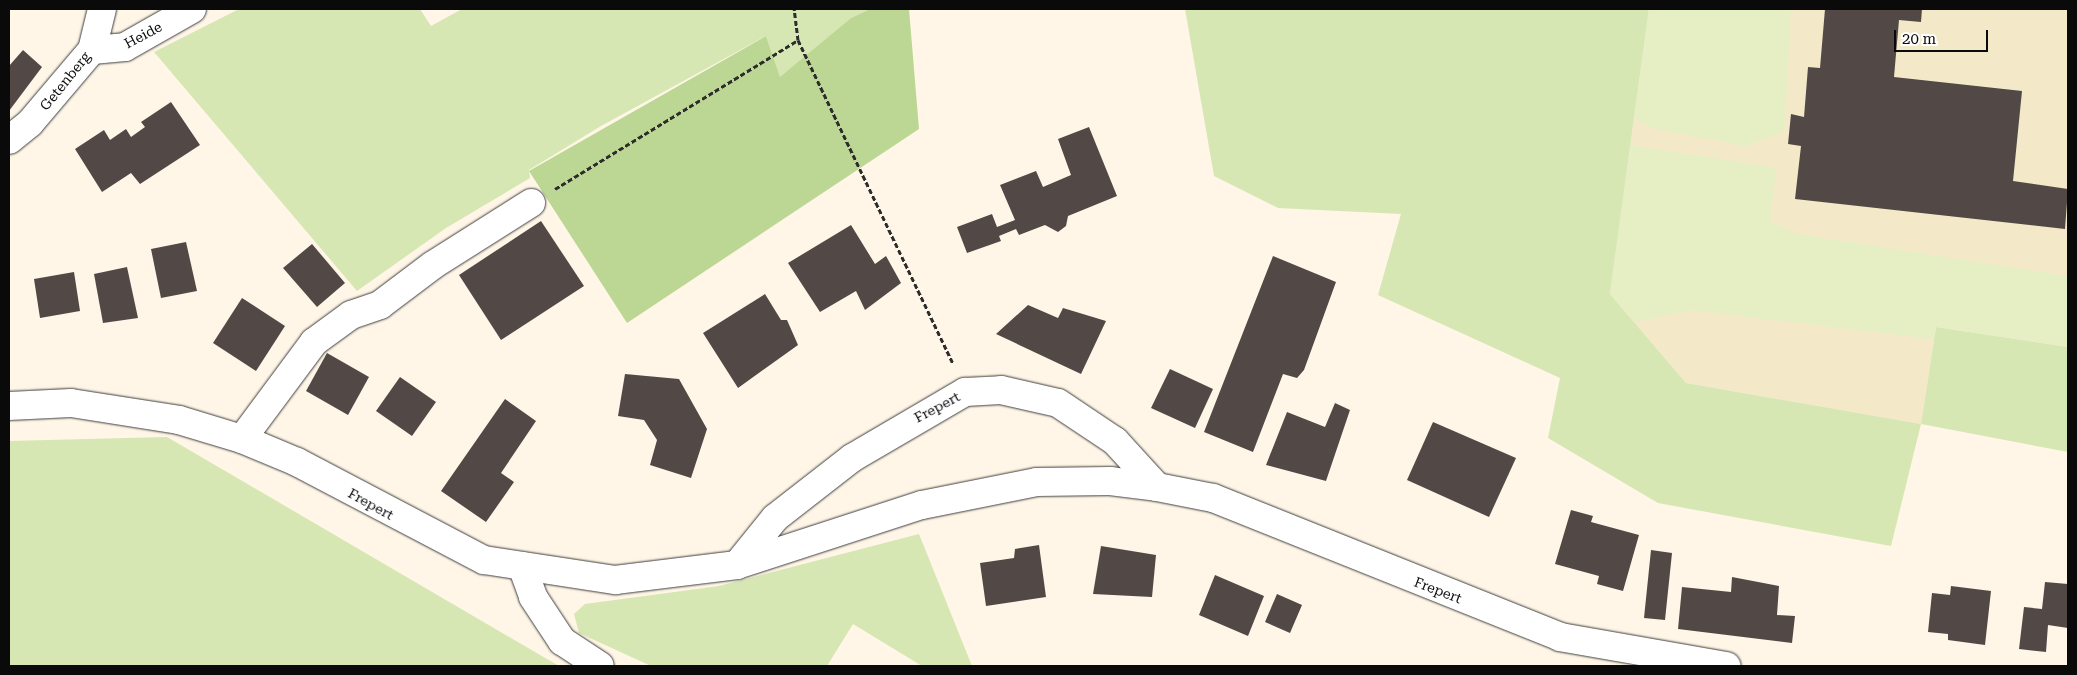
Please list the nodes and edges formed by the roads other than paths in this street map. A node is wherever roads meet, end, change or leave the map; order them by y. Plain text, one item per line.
1 (102, 9) edge
2 (192, 9) edge
3 (92, 50) junction
4 (9, 140) edge
5 (532, 204) road end
6 (9, 406) edge
7 (242, 439) junction
8 (1157, 487) junction
9 (737, 565) junction
10 (522, 566) junction
11 (1626, 659) edge
12 (600, 666) edge
13 (1727, 666) edge

1 - 3 street, Getenberg
2 - 3 street, Heide
3 - 4 street, Getenberg
5 - 7 street
6 - 7 street, Frepert
7 - 10 street, Frepert
8 - 9 street, Frepert
8 - 9 street, Frepert
8 - 11 street, Frepert
9 - 10 street, Frepert
10 - 12 street
11 - 13 street, Frepert

